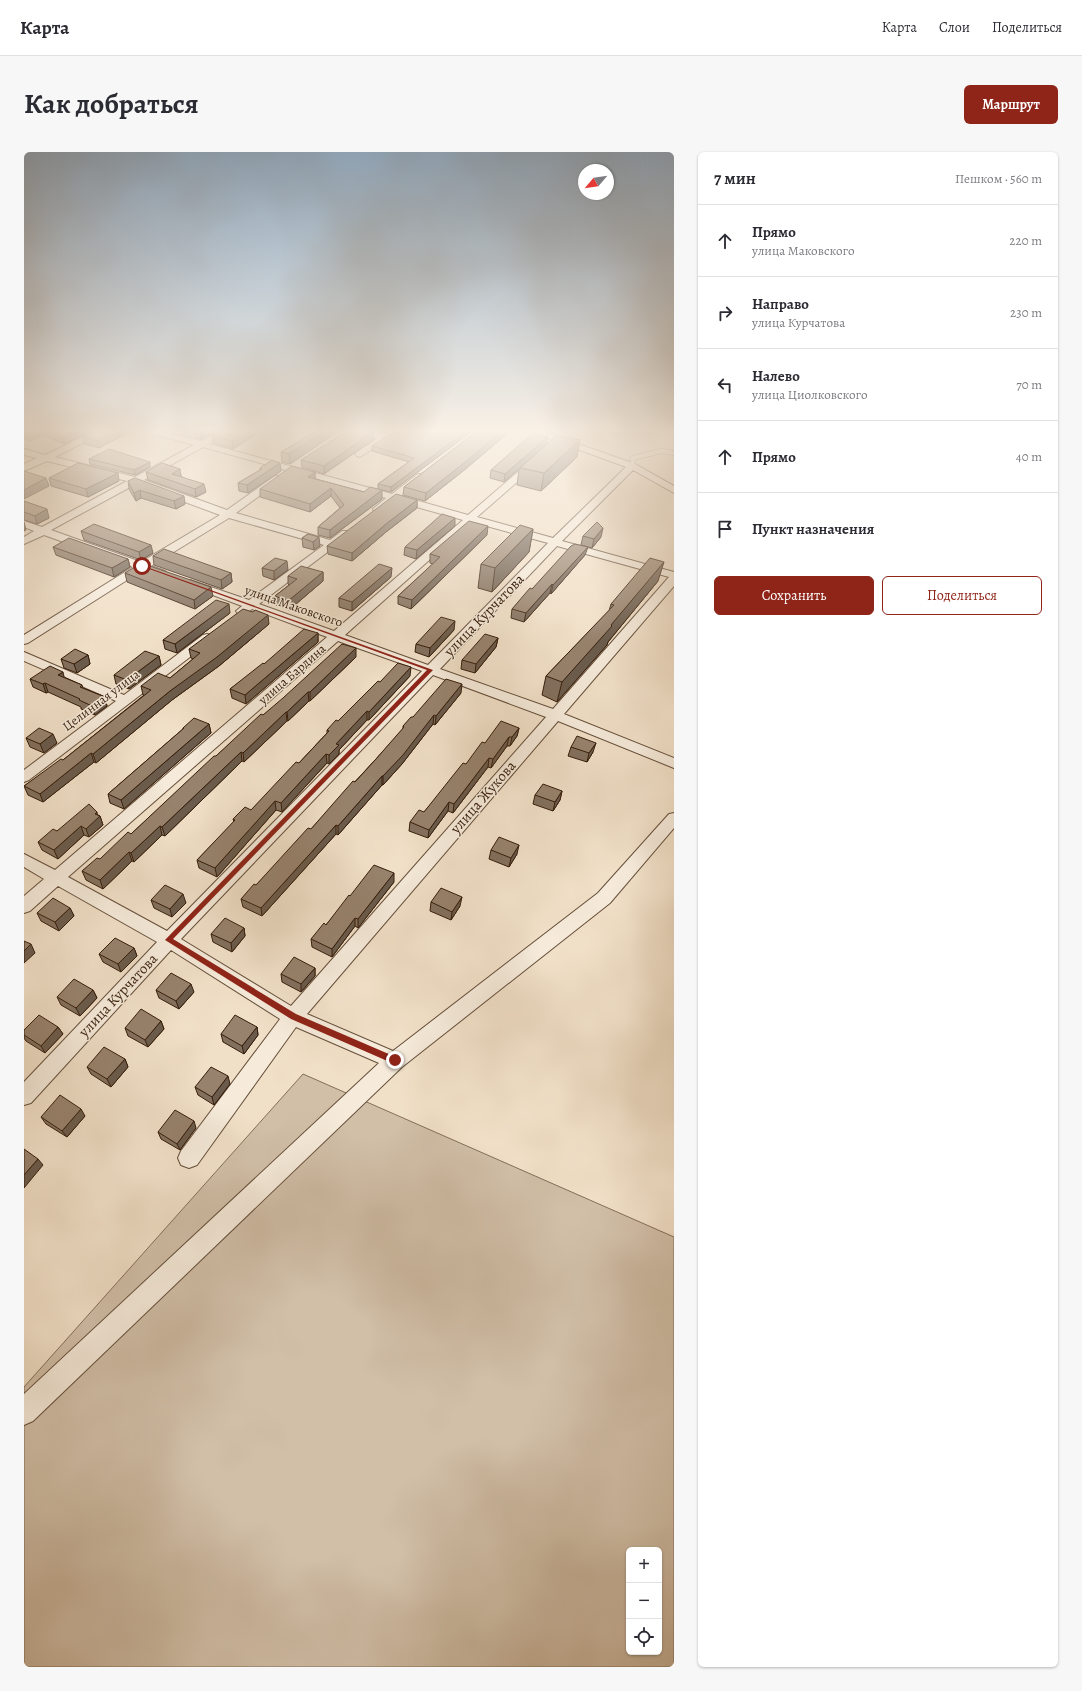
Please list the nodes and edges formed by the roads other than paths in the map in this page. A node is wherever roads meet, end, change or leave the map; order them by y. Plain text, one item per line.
1 (99, 500) edge
2 (189, 500) edge
3 (248, 500) edge
4 (391, 500) edge
5 (399, 500) edge
6 (492, 500) edge
7 (597, 500) edge
8 (228, 514) junction
9 (369, 516) edge
10 (471, 519) junction
11 (24, 524) edge
12 (356, 525) edge
13 (43, 530) junction
14 (24, 541) edge
15 (554, 542) junction
16 (332, 544) junction
17 (142, 566) junction
18 (674, 575) edge
19 (674, 579) edge
20 (250, 605) junction
21 (231, 620) edge
22 (218, 629) edge
23 (337, 635) junction
24 (24, 640) edge
25 (24, 656) edge
26 (430, 670) junction
27 (125, 700) junction
28 (555, 715) junction
29 (674, 763) edge
30 (24, 776) edge
31 (674, 818) edge
32 (24, 860) edge
33 (56, 878) junction
34 (24, 906) edge
35 (168, 940) junction
36 (293, 1017) junction
37 (395, 1060) junction
38 (24, 1096) edge
39 (189, 1158) dead end
40 (24, 1412) edge

1 - 13 street
2 - 8 street
3 - 8 street
4 - 9 street
5 - 10 street
6 - 10 street, улица Бардина
7 - 15 street, улица Курчатова
8 - 16 street
8 - 17 street
10 - 15 street
10 - 23 street, улица Бардина
11 - 13 street, улица Маковского
12 - 16 street
13 - 14 street
13 - 17 street, улица Маковского
15 - 18 street
15 - 26 street, улица Курчатова
16 - 20 street
17 - 20 street, улица Маковского
17 - 24 street
19 - 28 street, улица Жукова
20 - 21 street
20 - 23 street, улица Маковского
22 - 27 street, Целинная улица
23 - 26 street, улица Маковского
23 - 33 street, улица Бардина
25 - 27 street
26 - 28 street, улица Маковского
26 - 35 street, улица Курчатова
27 - 30 street, Целинная улица
28 - 29 street, улица Маковского
28 - 36 street, улица Жукова
31 - 37 street
32 - 33 street
33 - 34 street, улица Бардина
33 - 35 street
35 - 36 street
35 - 38 street, улица Курчатова
36 - 37 street
36 - 39 street, улица Жукова
37 - 40 street

